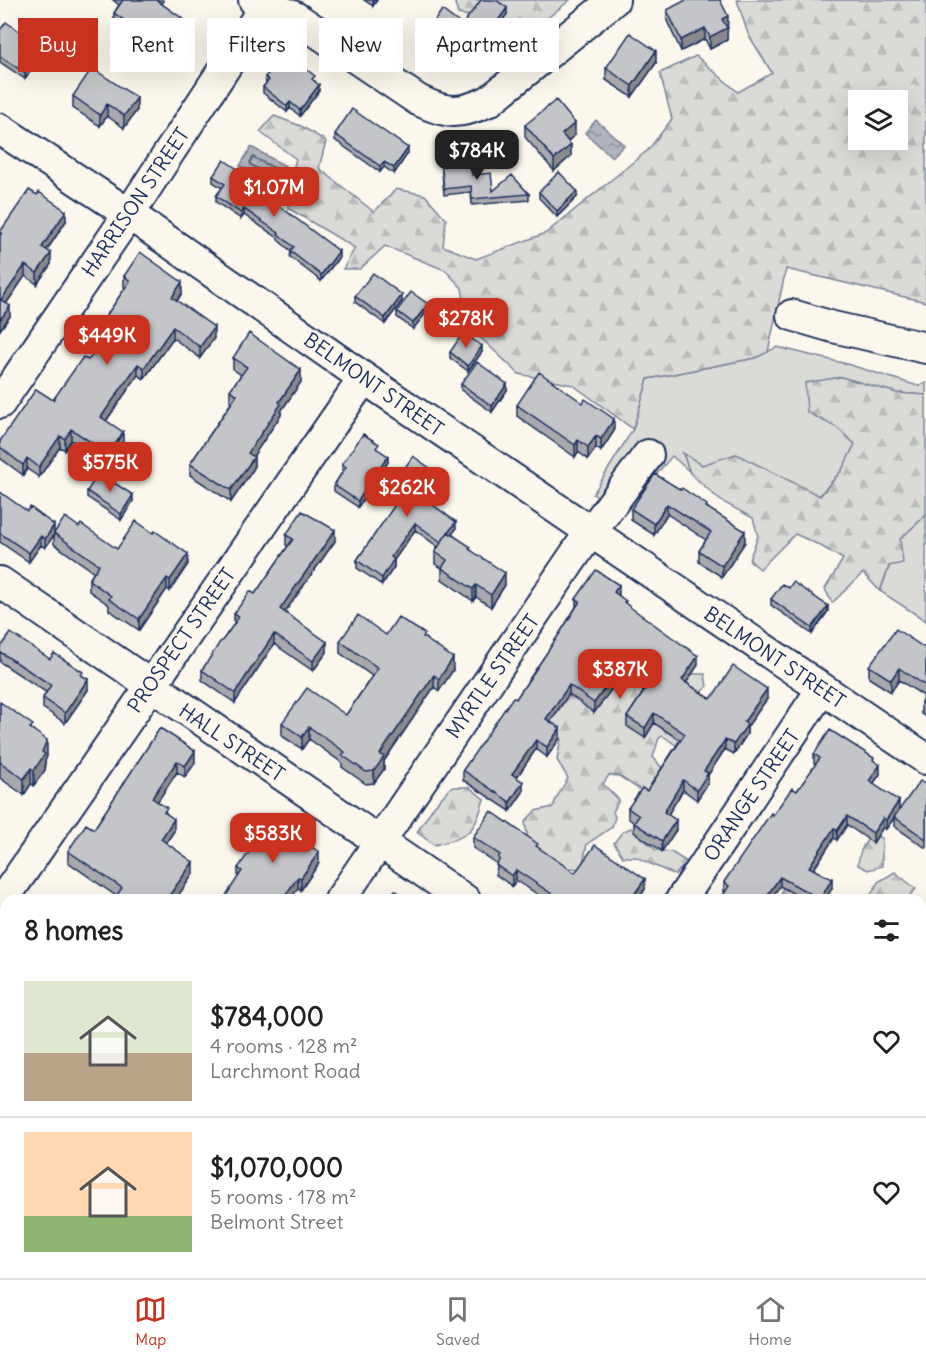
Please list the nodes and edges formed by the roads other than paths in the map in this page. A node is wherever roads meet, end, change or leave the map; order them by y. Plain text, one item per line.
1 (614, 0) edge
2 (263, 2) edge
3 (0, 129) edge
4 (129, 214) junction
5 (792, 315) dead end
6 (926, 348) edge
7 (364, 378) junction
8 (0, 403) edge
9 (648, 455) dead end
10 (592, 532) junction
11 (0, 582) edge
12 (149, 686) junction
13 (822, 689) junction
14 (926, 759) edge
15 (380, 843) junction
16 (7, 894) edge
17 (344, 894) edge
18 (456, 894) edge
19 (685, 894) edge

1 - 2 street
2 - 4 street, HARRISON STREET
3 - 4 street, BELMONT STREET
4 - 7 street, BELMONT STREET
4 - 8 street, HARRISON STREET
5 - 6 street
7 - 10 street, BELMONT STREET
7 - 12 street, PROSPECT STREET
9 - 10 street, MYRTLE STREET
10 - 13 street, BELMONT STREET
10 - 15 street, MYRTLE STREET
11 - 12 street, HALL STREET
12 - 15 street, HALL STREET
12 - 16 street, PROSPECT STREET
13 - 14 street, BELMONT STREET
13 - 19 street, ORANGE STREET
15 - 17 street, MYRTLE STREET
15 - 18 street, HALL STREET

